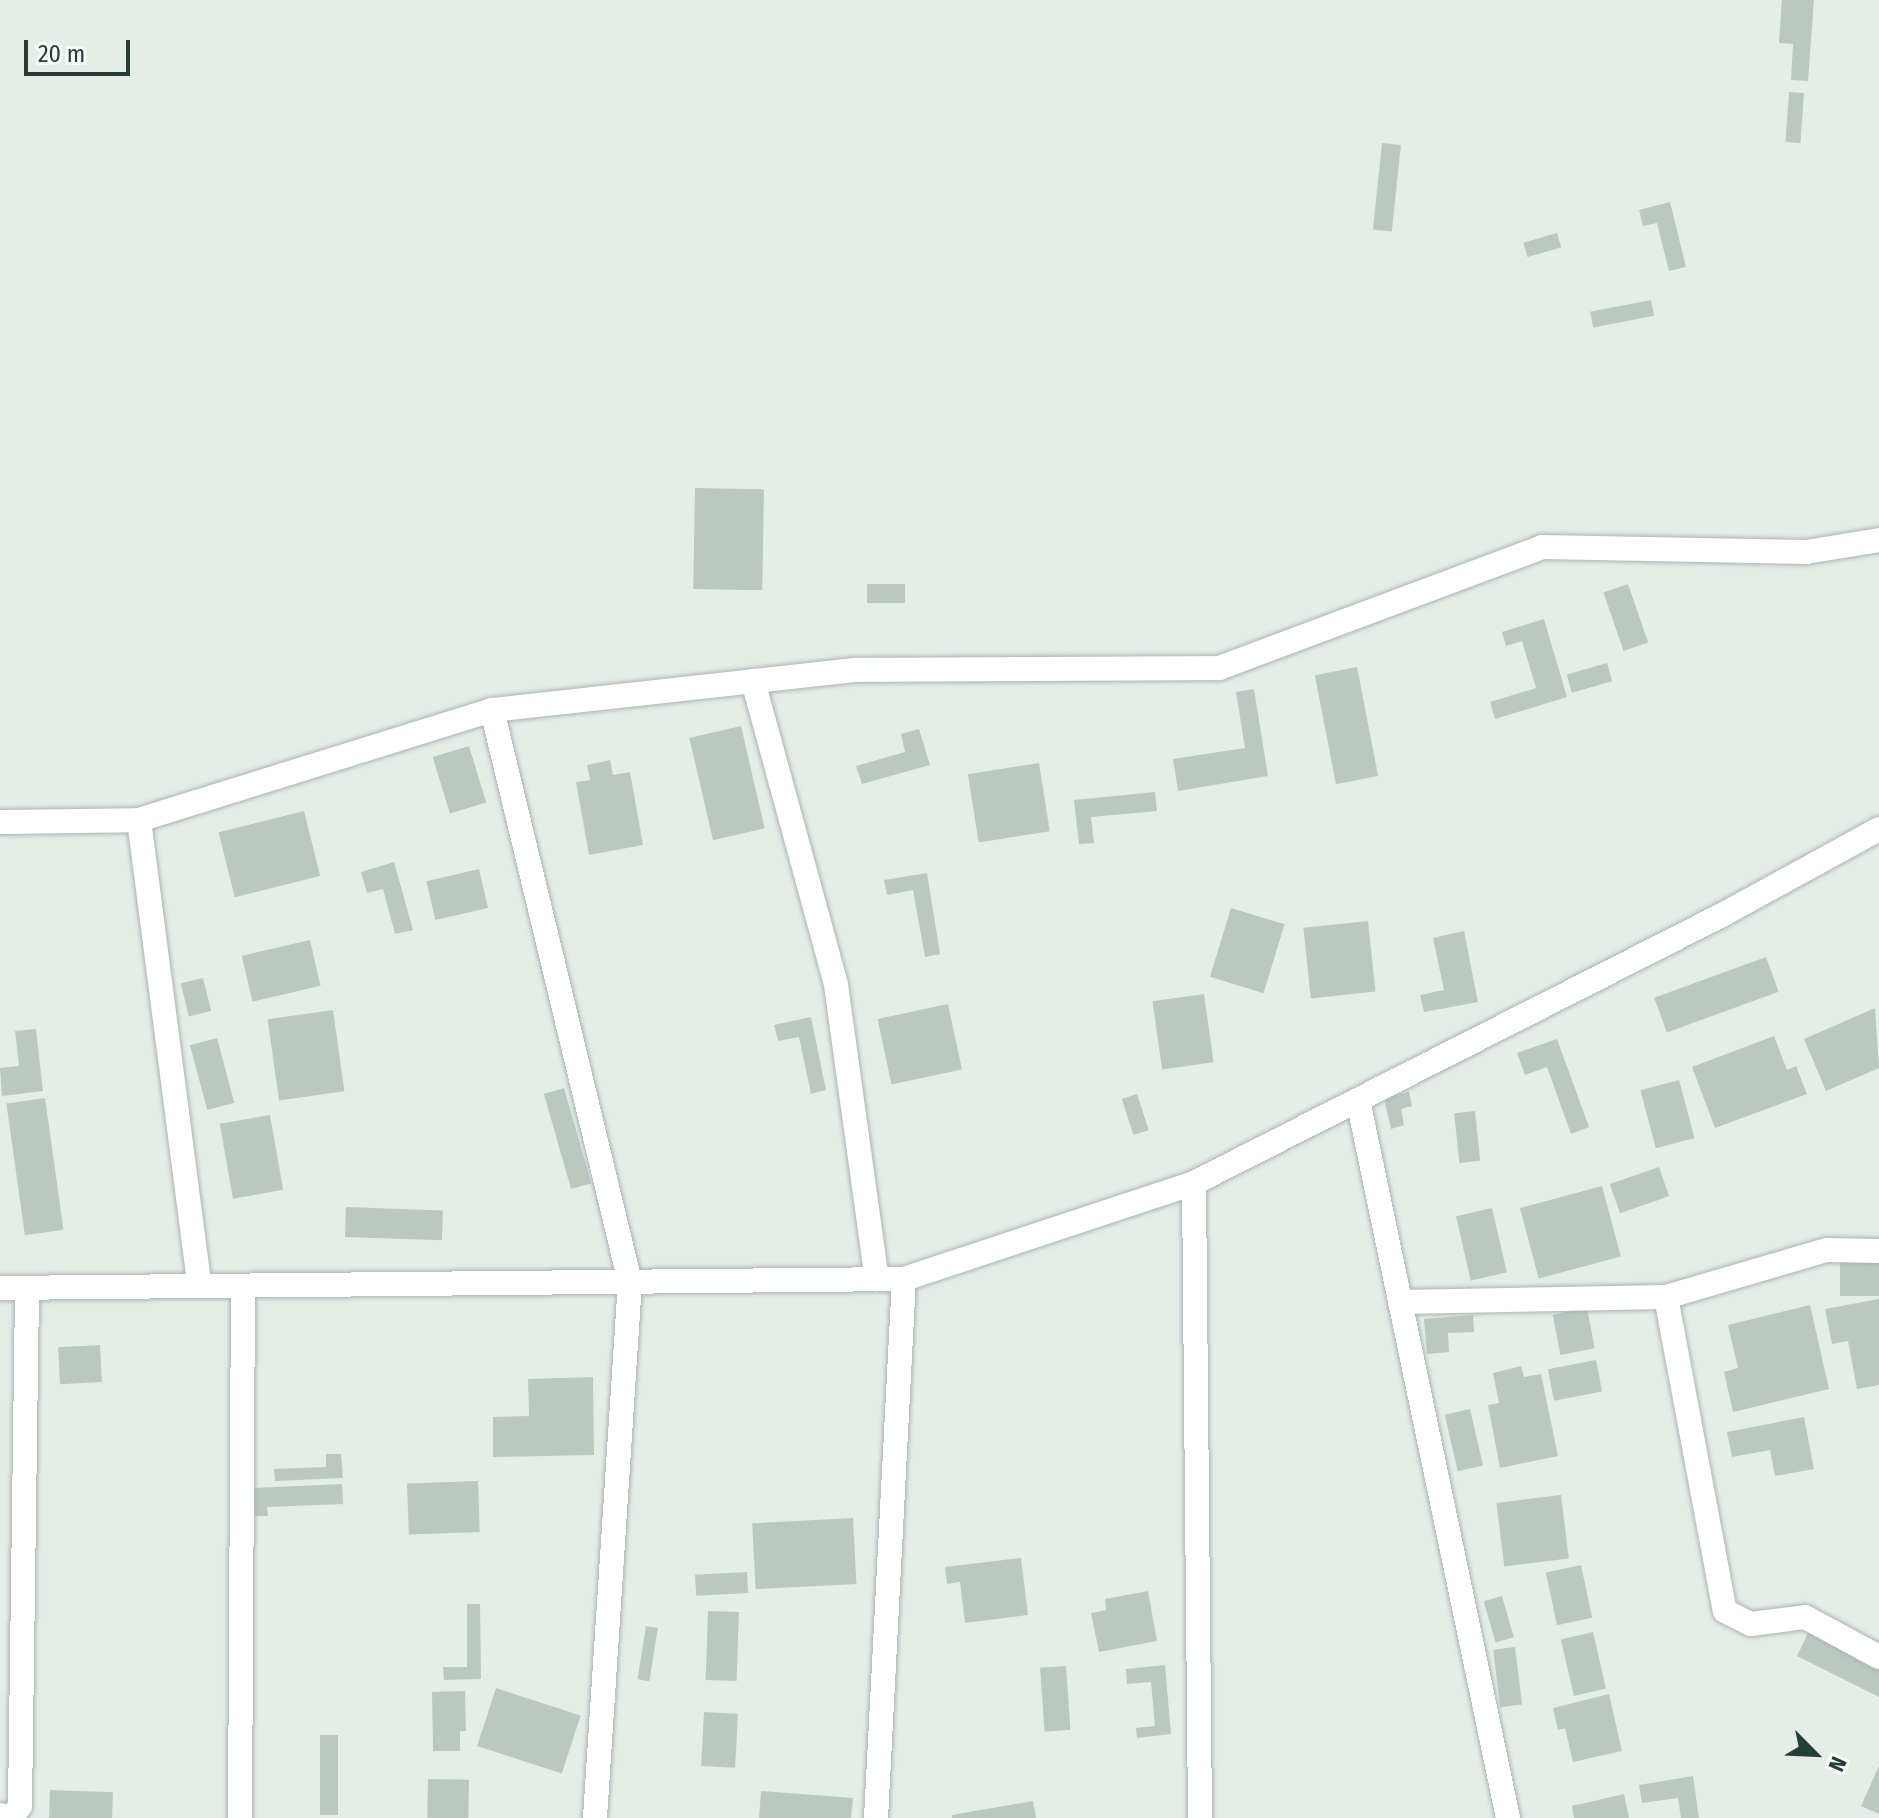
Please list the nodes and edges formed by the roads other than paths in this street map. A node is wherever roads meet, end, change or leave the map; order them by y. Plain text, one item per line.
1 (1879, 540) edge
2 (753, 681) junction
3 (492, 710) junction
4 (139, 820) junction
5 (0, 822) edge
6 (1879, 829) edge
7 (1358, 1100) junction
8 (1194, 1183) junction
9 (1879, 1251) edge
10 (877, 1279) junction
11 (904, 1279) junction
12 (630, 1282) junction
13 (199, 1285) junction
14 (243, 1286) junction
15 (0, 1288) edge
16 (27, 1289) junction
17 (1666, 1297) junction
18 (1400, 1302) junction
19 (1879, 1657) edge
20 (0, 1815) edge
21 (240, 1818) edge
22 (595, 1818) edge
23 (876, 1818) edge
24 (1200, 1818) edge
25 (1508, 1818) edge

1 - 2 street
2 - 3 street
2 - 10 street
3 - 4 street
3 - 12 street
4 - 5 street
4 - 13 street
6 - 7 street
7 - 8 street
7 - 18 street
8 - 11 street
8 - 24 street
9 - 17 street
10 - 11 street
10 - 12 street
11 - 23 street
12 - 14 street
12 - 22 street
13 - 14 street
13 - 16 street
14 - 21 street
15 - 16 street
16 - 20 street
17 - 18 street
17 - 19 street
18 - 25 street

